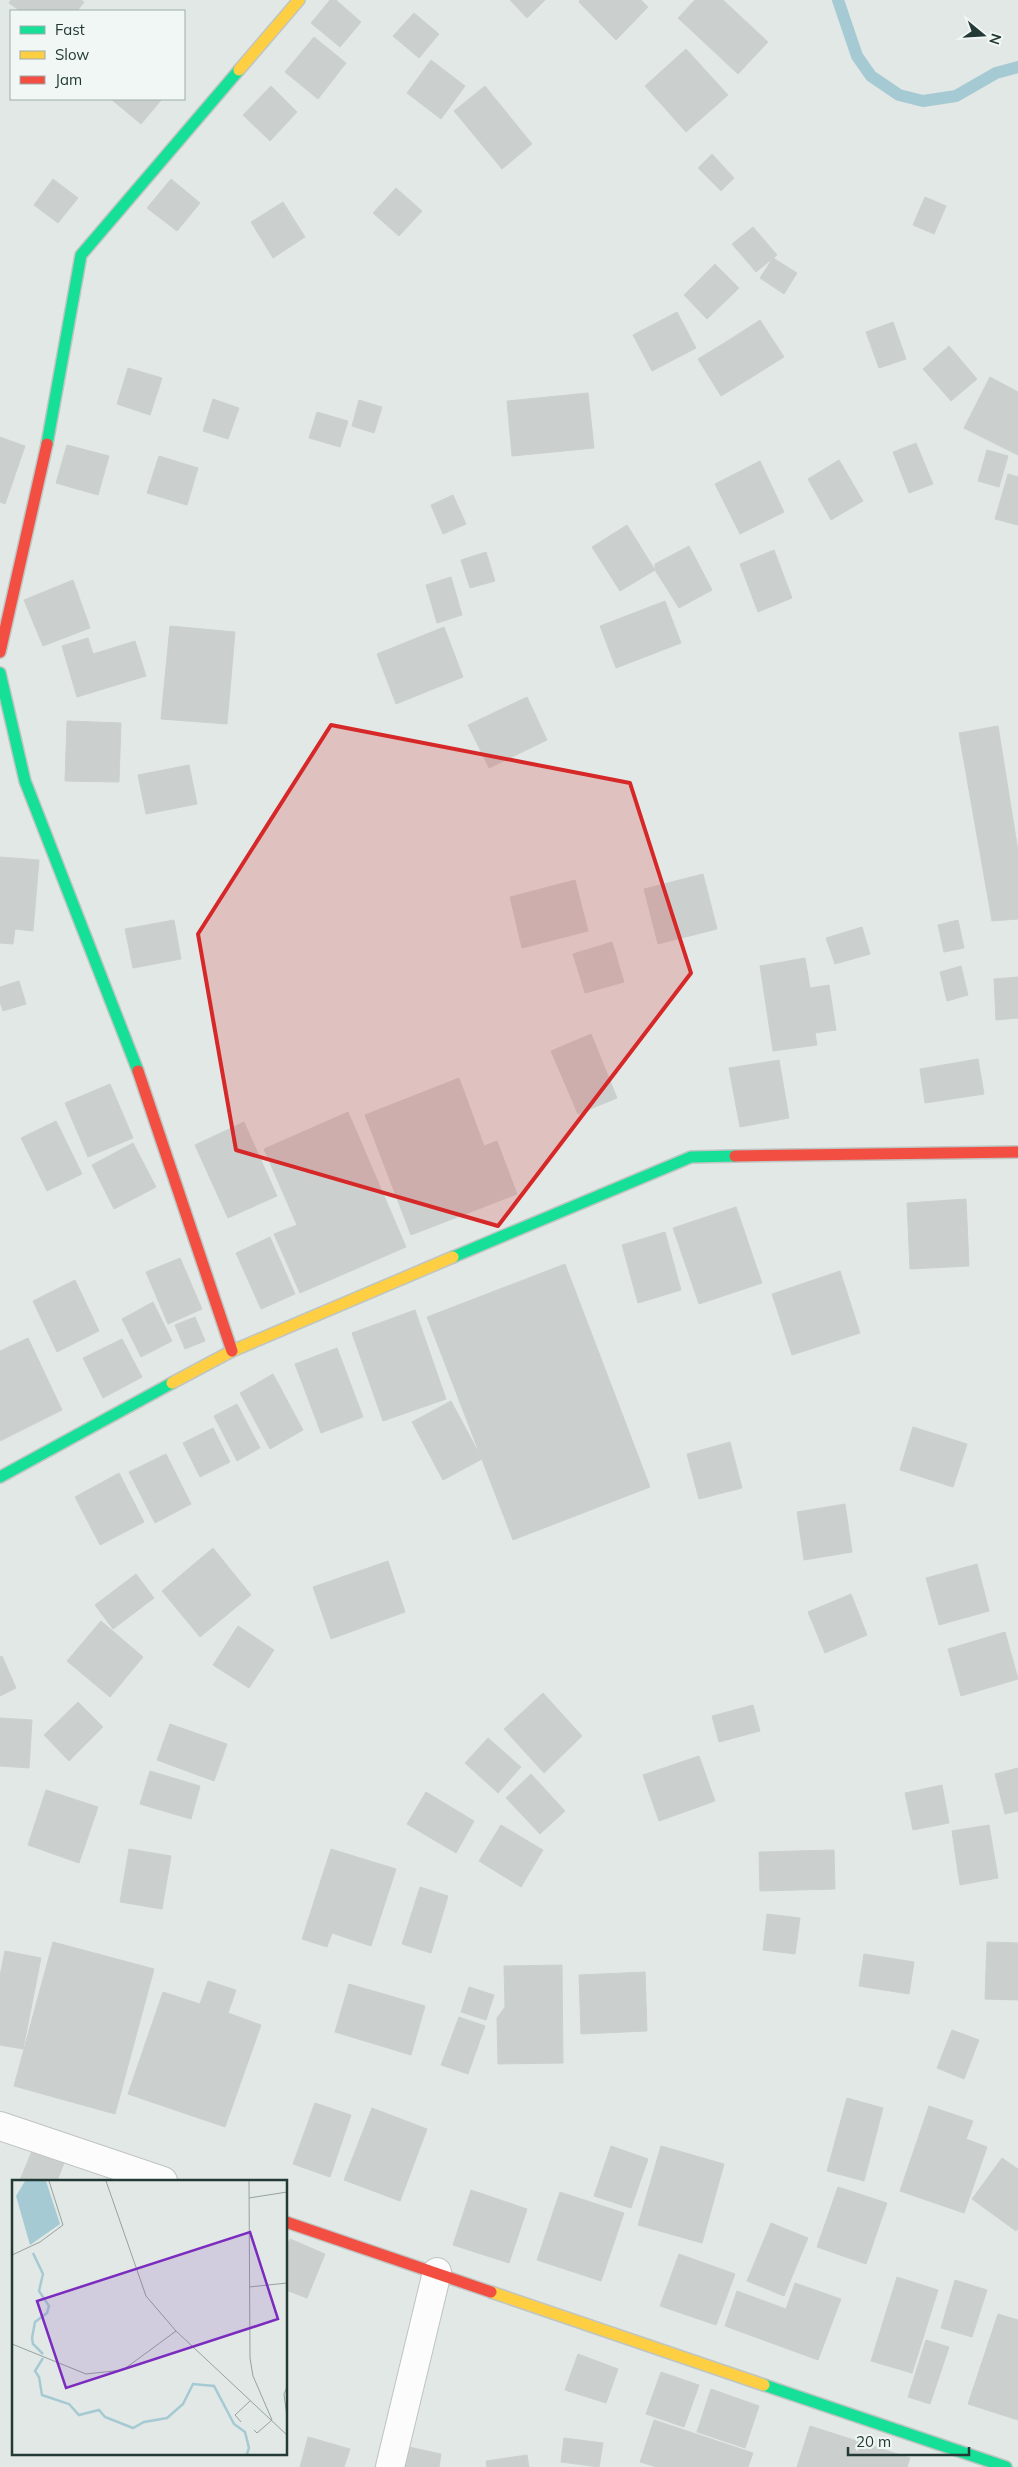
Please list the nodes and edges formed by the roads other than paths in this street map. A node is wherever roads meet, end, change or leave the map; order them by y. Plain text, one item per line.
1 (299, 0) edge
2 (0, 652) edge
3 (0, 673) edge
4 (1018, 1152) edge
5 (232, 1351) junction
6 (0, 1476) edge
7 (0, 2126) edge
8 (160, 2180) edge
9 (288, 2223) edge
10 (437, 2272) junction
11 (390, 2467) edge
12 (1006, 2467) edge

1 - 2 street
3 - 5 street
4 - 5 street
5 - 6 street
7 - 8 street
9 - 10 street
10 - 11 street
10 - 12 street

